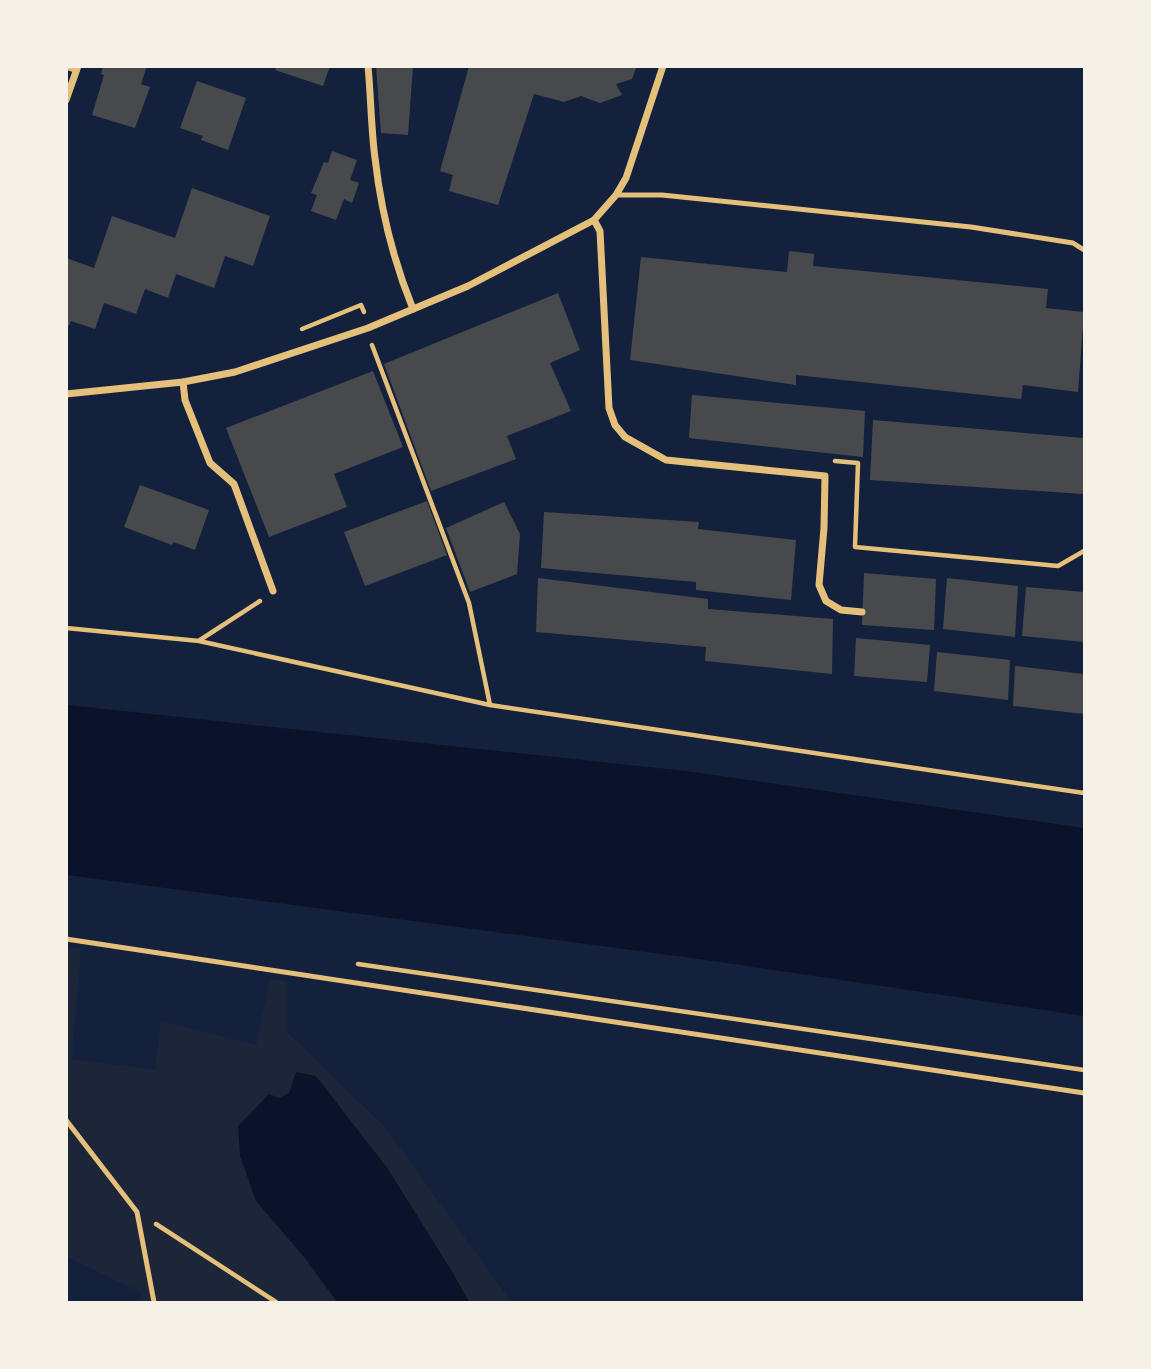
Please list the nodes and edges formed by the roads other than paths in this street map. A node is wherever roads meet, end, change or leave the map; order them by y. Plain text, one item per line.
1 (368, 66) edge
2 (663, 66) edge
3 (66, 67) edge
4 (77, 69) edge
5 (66, 100) edge
6 (616, 195) junction
7 (594, 220) junction
8 (1084, 250) edge
9 (413, 309) junction
10 (183, 382) junction
11 (66, 394) edge
12 (274, 592) road end
13 (862, 612) dead end
14 (66, 939) edge
15 (1084, 1093) edge
16 (66, 1120) edge
17 (154, 1303) edge

1 - 9 street
2 - 6 street
3 - 4 lane
4 - 5 street
6 - 7 street
6 - 8 lane
7 - 9 street
7 - 13 street
9 - 10 street
10 - 11 street
10 - 12 street
14 - 15 lane
16 - 17 lane

